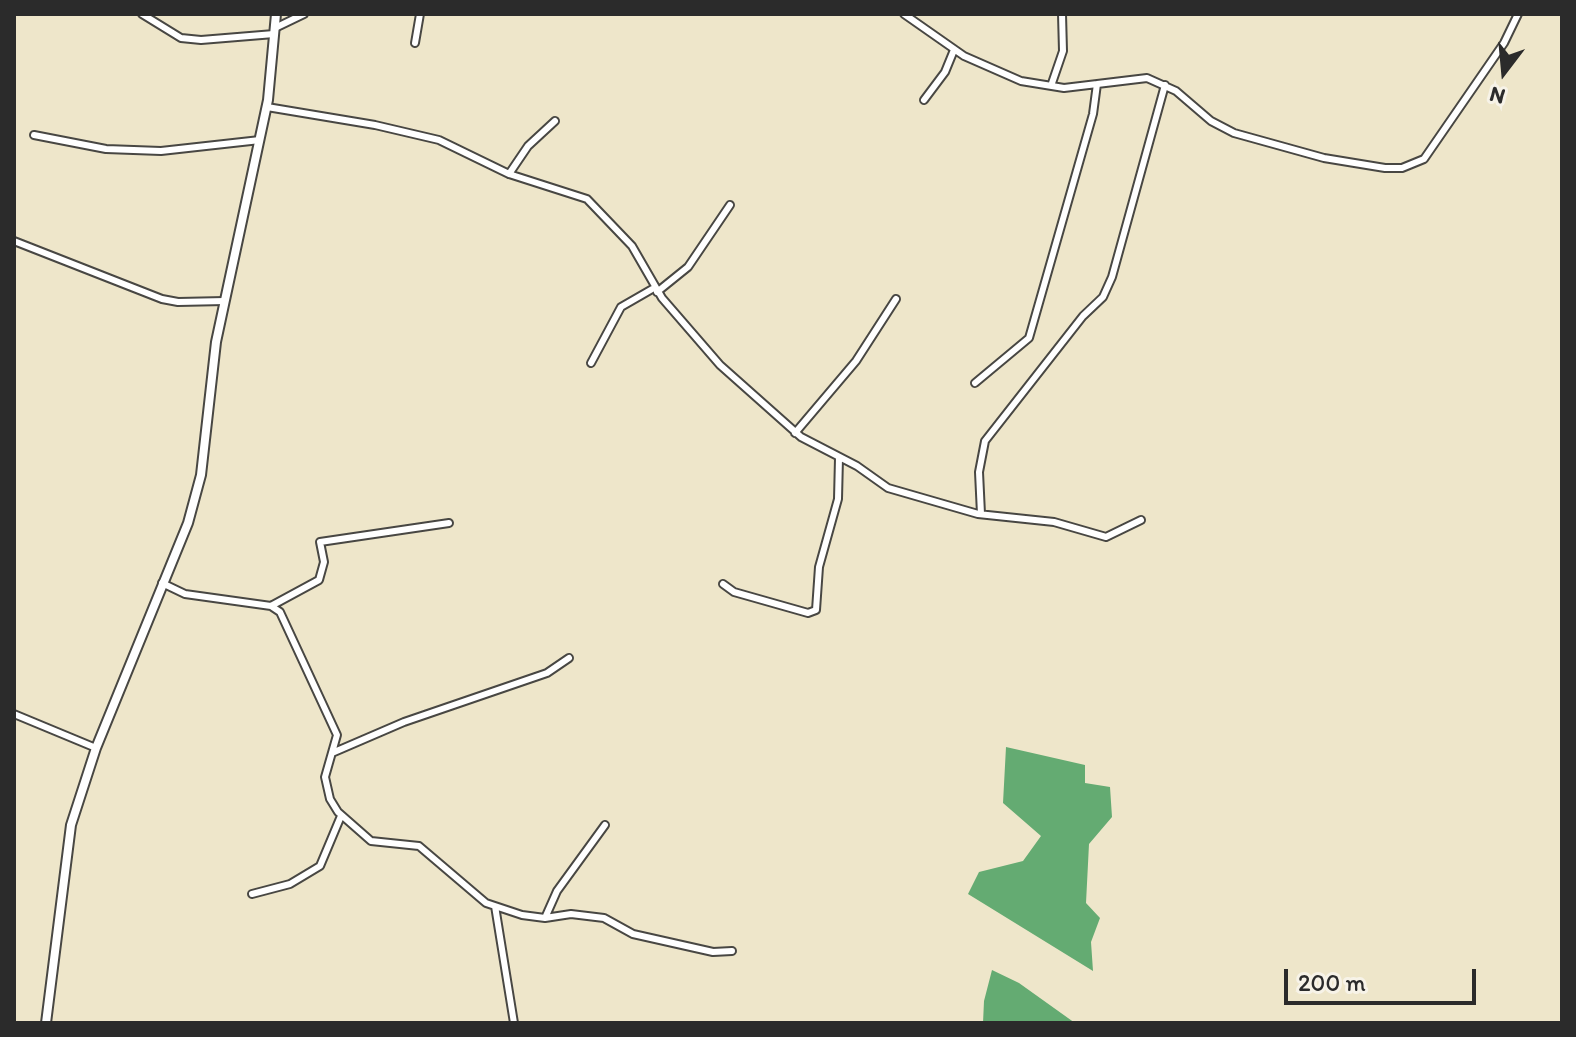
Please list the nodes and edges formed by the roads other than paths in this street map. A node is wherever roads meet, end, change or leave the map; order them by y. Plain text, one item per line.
1 (142, 14) edge
2 (276, 14) edge
3 (304, 14) edge
4 (420, 14) edge
5 (904, 14) edge
6 (1062, 14) edge
7 (1518, 14) edge
8 (274, 31) junction
9 (415, 43) dead end
10 (954, 50) junction
11 (1097, 84) junction
12 (1165, 85) junction
13 (1051, 86) junction
14 (924, 100) dead end
15 (267, 107) junction
16 (555, 121) dead end
17 (34, 135) dead end
18 (260, 140) junction
19 (509, 174) junction
20 (730, 205) dead end
21 (14, 241) edge
22 (656, 290) junction
23 (896, 299) dead end
24 (225, 301) junction
25 (591, 363) dead end
26 (975, 383) dead end
27 (795, 433) junction
28 (839, 458) junction
29 (981, 514) junction
30 (1141, 520) dead end
31 (449, 523) dead end
32 (162, 583) junction
33 (723, 584) dead end
34 (271, 606) junction
35 (569, 658) dead end
36 (14, 714) edge
37 (96, 748) junction
38 (332, 753) junction
39 (341, 816) junction
40 (605, 825) dead end
41 (252, 894) dead end
42 (495, 906) junction
43 (545, 918) junction
44 (732, 951) dead end
45 (46, 1023) edge
46 (514, 1023) edge

1 - 8 street
2 - 8 street
3 - 8 street
4 - 9 street
5 - 10 street
6 - 13 street
7 - 12 street
8 - 15 street
10 - 13 street
10 - 14 street
11 - 12 street
11 - 13 street
11 - 26 street
12 - 29 street
15 - 18 street
15 - 19 street
16 - 19 street
17 - 18 street
18 - 24 street
19 - 22 street
20 - 22 street
21 - 24 street
22 - 25 street
22 - 27 street
23 - 27 street
24 - 32 street
27 - 28 street
28 - 29 street
28 - 33 street
29 - 30 street
31 - 34 street
32 - 34 street
32 - 37 street
34 - 38 street
35 - 38 street
36 - 37 street
37 - 45 street
38 - 39 street
39 - 41 street
39 - 42 street
40 - 43 street
42 - 43 street
42 - 46 street
43 - 44 street

